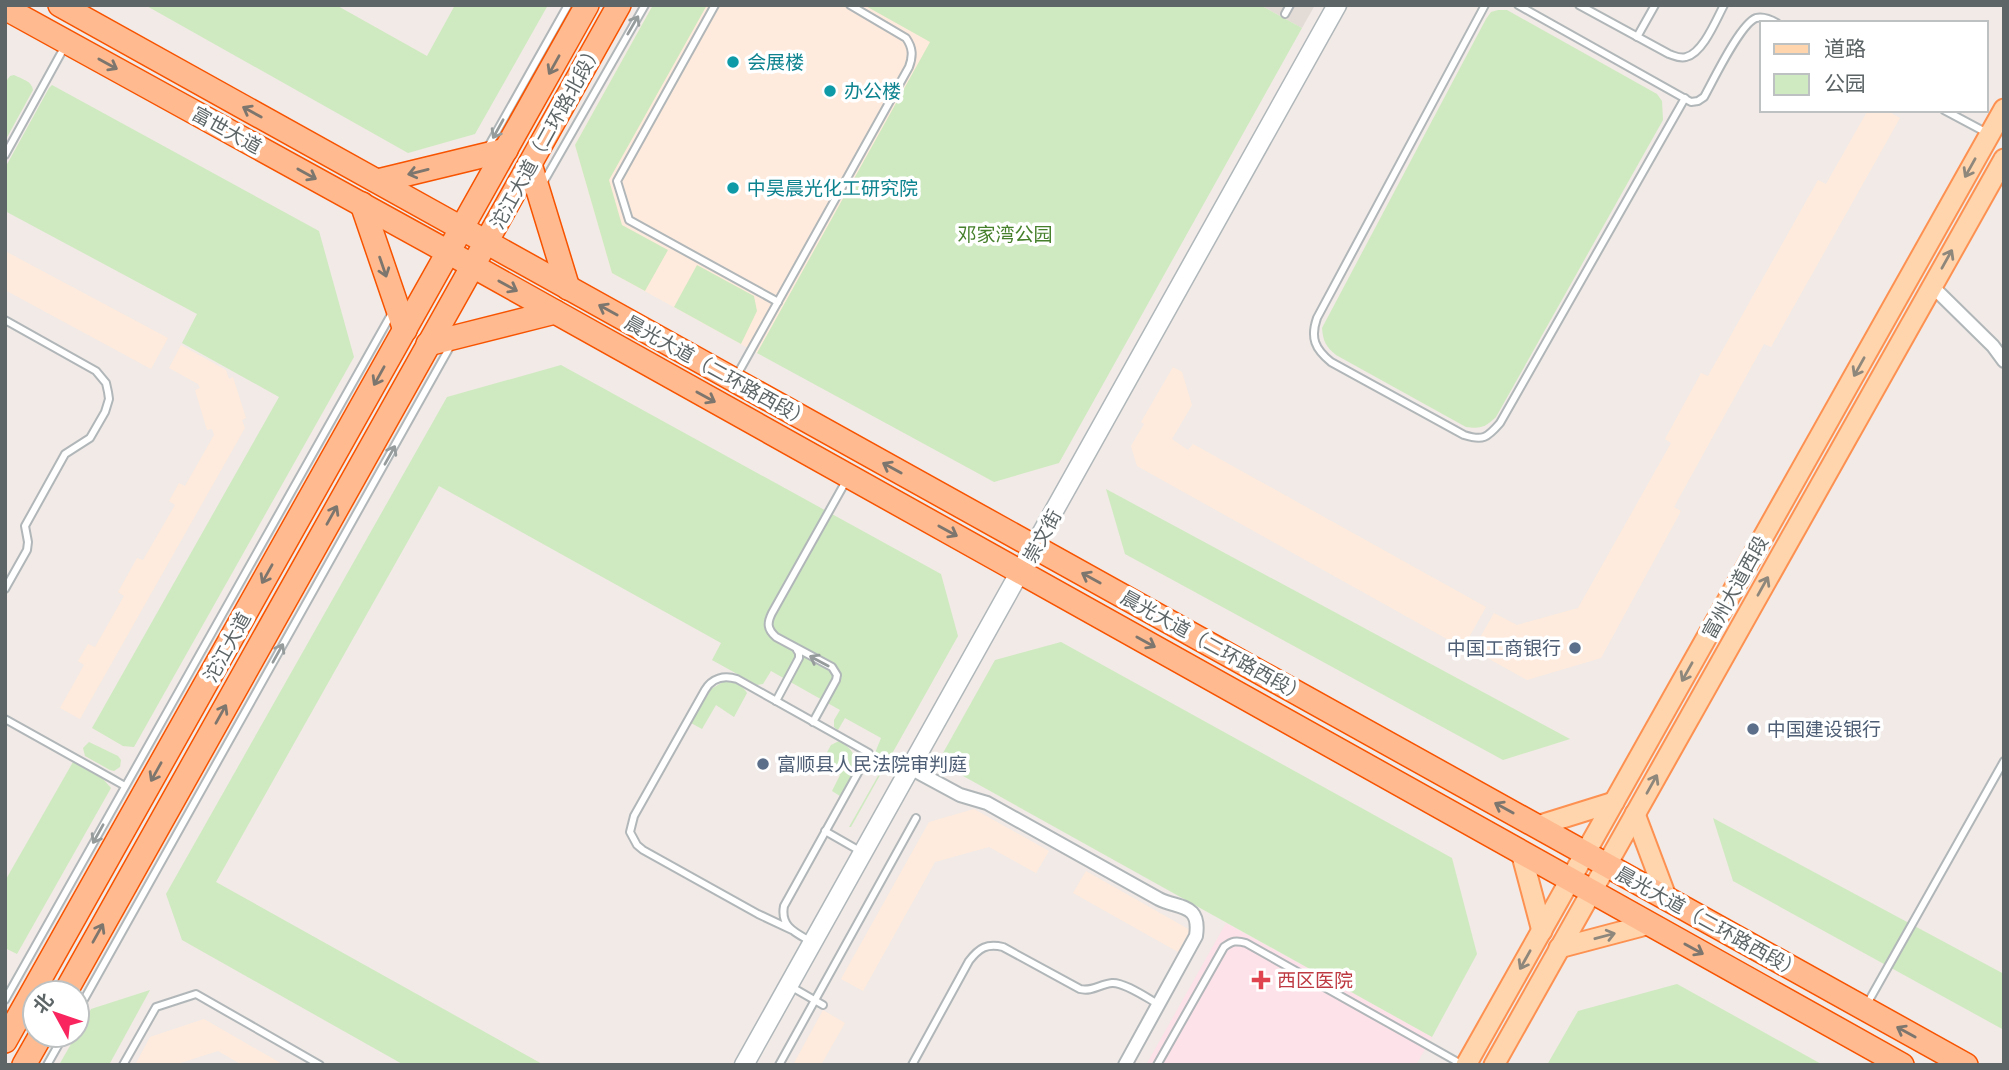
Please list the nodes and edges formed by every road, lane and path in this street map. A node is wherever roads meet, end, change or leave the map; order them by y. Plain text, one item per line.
1 (61, 5) edge
2 (568, 5) edge
3 (587, 5) edge
4 (619, 5) edge
5 (645, 5) edge
6 (715, 5) edge
7 (850, 5) edge
8 (1290, 5) edge
9 (1337, 5) edge
10 (1485, 5) edge
11 (1518, 5) edge
12 (1579, 5) edge
13 (1655, 5) edge
14 (1724, 5) edge
15 (16, 9) edge
16 (1285, 14) dead end
17 (1773, 21) edge
18 (1637, 37) junction
19 (67, 42) junction
20 (1685, 98) junction
21 (2004, 109) edge
22 (1948, 112) edge
23 (1990, 134) junction
24 (495, 153) junction
25 (5, 155) edge
26 (2004, 159) edge
27 (530, 164) junction
28 (378, 181) junction
29 (538, 191) junction
30 (362, 204) junction
31 (462, 228) junction
32 (486, 242) junction
33 (448, 252) junction
34 (472, 266) junction
35 (1932, 286) junction
36 (568, 288) junction
37 (778, 302) junction
38 (396, 305) junction
39 (555, 312) junction
40 (5, 320) edge
41 (405, 330) junction
42 (456, 337) junction
43 (428, 344) junction
44 (2004, 361) edge
45 (735, 380) junction
46 (848, 476) junction
47 (1035, 547) junction
48 (1021, 572) junction
49 (5, 589) edge
50 (796, 648) junction
51 (776, 701) junction
52 (5, 719) edge
53 (813, 722) junction
54 (2004, 761) edge
55 (910, 768) junction
56 (125, 786) junction
57 (1614, 802) junction
58 (1635, 814) junction
59 (916, 818) dead end
60 (1538, 826) junction
61 (825, 831) junction
62 (863, 852) junction
63 (1521, 852) junction
64 (1585, 853) junction
65 (1606, 865) junction
66 (1570, 880) junction
67 (1592, 891) junction
68 (1667, 899) junction
69 (783, 906) junction
70 (758, 914) junction
71 (1650, 924) junction
72 (792, 930) junction
73 (1542, 931) junction
74 (813, 942) junction
75 (1559, 948) junction
76 (73, 979) edge
77 (789, 985) junction
78 (91, 987) edge
79 (5, 1000) edge
80 (815, 1000) junction
81 (1158, 1004) junction
82 (823, 1005) dead end
83 (1865, 1009) junction
84 (5, 1041) edge
85 (33, 1049) edge
86 (56, 1049) edge
87 (1498, 1063) edge
88 (24, 1065) edge
89 (47, 1065) edge
90 (123, 1065) edge
91 (320, 1065) edge
92 (744, 1065) edge
93 (779, 1065) edge
94 (912, 1065) edge
95 (1125, 1065) edge
96 (1157, 1065) edge
97 (1465, 1065) edge
98 (1902, 1065) edge
99 (1966, 1065) edge

28 -> 1 highway, 富世大道
2 -> 24 lane
3 -> 24 highway, 沱江大道（二环路北段）
4 - 27 highway, 沱江大道（二环路北段）
29 -> 5 lane
6 - 37 lane
7 - 37 lane
8 - 16 lane
9 - 47 street, 崇文街
10 - 20 lane
11 - 20 lane
12 - 18 lane
13 - 18 lane
14 - 18 lane
15 - 19 highway, 富世大道
17 - 20 lane
19 - 25 lane
19 -> 30 highway, 富世大道
21 - 23 main road, 富州大道西段
22 - 23 lane
23 -> 57 main road, 富州大道西段
24 -> 28 highway
24 - 31 highway, 沱江大道（二环路北段）
35 -> 26 main road, 富州大道西段
27 - 29 highway
27 - 32 highway, 沱江大道（二环路北段）
28 - 31 highway, 富世大道
29 - 36 highway
30 - 33 highway, 富世大道
30 -> 38 highway
31 - 32 highway, 晨光大道（二环路西段）
31 - 33 highway, 沱江大道（二环路北段）
32 - 34 highway, 沱江大道（二环路北段）
32 - 36 highway, 晨光大道（二环路西段）
33 - 34 highway, 晨光大道（二环路西段）
33 - 41 highway, 沱江大道
34 -> 39 highway, 晨光大道（二环路西段）
34 - 43 highway, 沱江大道
35 - 44 street
58 -> 35 main road, 富州大道西段
45 -> 36 highway, 晨光大道（二环路西段）
37 - 45 lane
38 - 41 highway
38 - 56 lane
39 - 42 highway
39 -> 46 highway, 晨光大道（二环路西段）
40 - 49 lane
41 -> 84 highway, 沱江大道
42 - 43 highway
78 -> 42 lane
76 -> 43 highway, 沱江大道
47 -> 45 highway, 晨光大道（二环路西段）
46 -> 48 highway, 晨光大道（二环路西段）
46 - 50 lane
47 - 48 street, 崇文街
60 -> 47 highway, 晨光大道（二环路西段）
48 - 55 street, 崇文街
48 -> 63 highway, 晨光大道（二环路西段）
50 - 51 lane
53 -> 50 lane
51 - 53 lane
51 - 70 lane
52 - 56 lane
53 - 61 lane
54 - 83 lane
55 - 62 street, 崇文街
55 - 81 street
56 -> 79 lane
57 - 60 main road
57 - 64 main road, 富州大道西段
58 - 65 main road, 富州大道西段
58 - 68 main road
59 - 80 lane
60 - 64 highway, 晨光大道（二环路西段）
61 - 62 lane
61 - 69 lane
62 - 74 street, 崇文街
63 - 66 highway, 晨光大道（二环路西段）
63 - 73 main road
64 - 65 highway, 晨光大道（二环路西段）
64 - 66 main road, 富州大道西段
65 - 67 main road, 富州大道西段
65 - 68 highway, 晨光大道（二环路西段）
66 - 67 highway, 晨光大道（二环路西段）
66 - 73 main road, 富州大道西段
67 - 71 highway, 晨光大道（二环路西段）
67 - 75 main road, 富州大道西段
68 - 83 highway, 晨光大道（二环路西段）
69 - 70 lane
69 - 72 lane
70 - 72 lane
75 -> 71 main road
71 -> 98 highway, 晨光大道（二环路西段）
72 - 74 lane
73 -> 97 main road, 富州大道西段
74 - 77 street, 崇文街
75 - 87 main road, 富州大道西段
77 - 80 lane
77 - 92 street, 崇文街
80 - 82 lane
80 - 93 lane
81 - 94 lane
81 - 95 street
99 -> 83 highway, 晨光大道（二环路西段）
85 - 88 highway
86 - 89 lane
90 - 91 lane
96 - 97 lane

